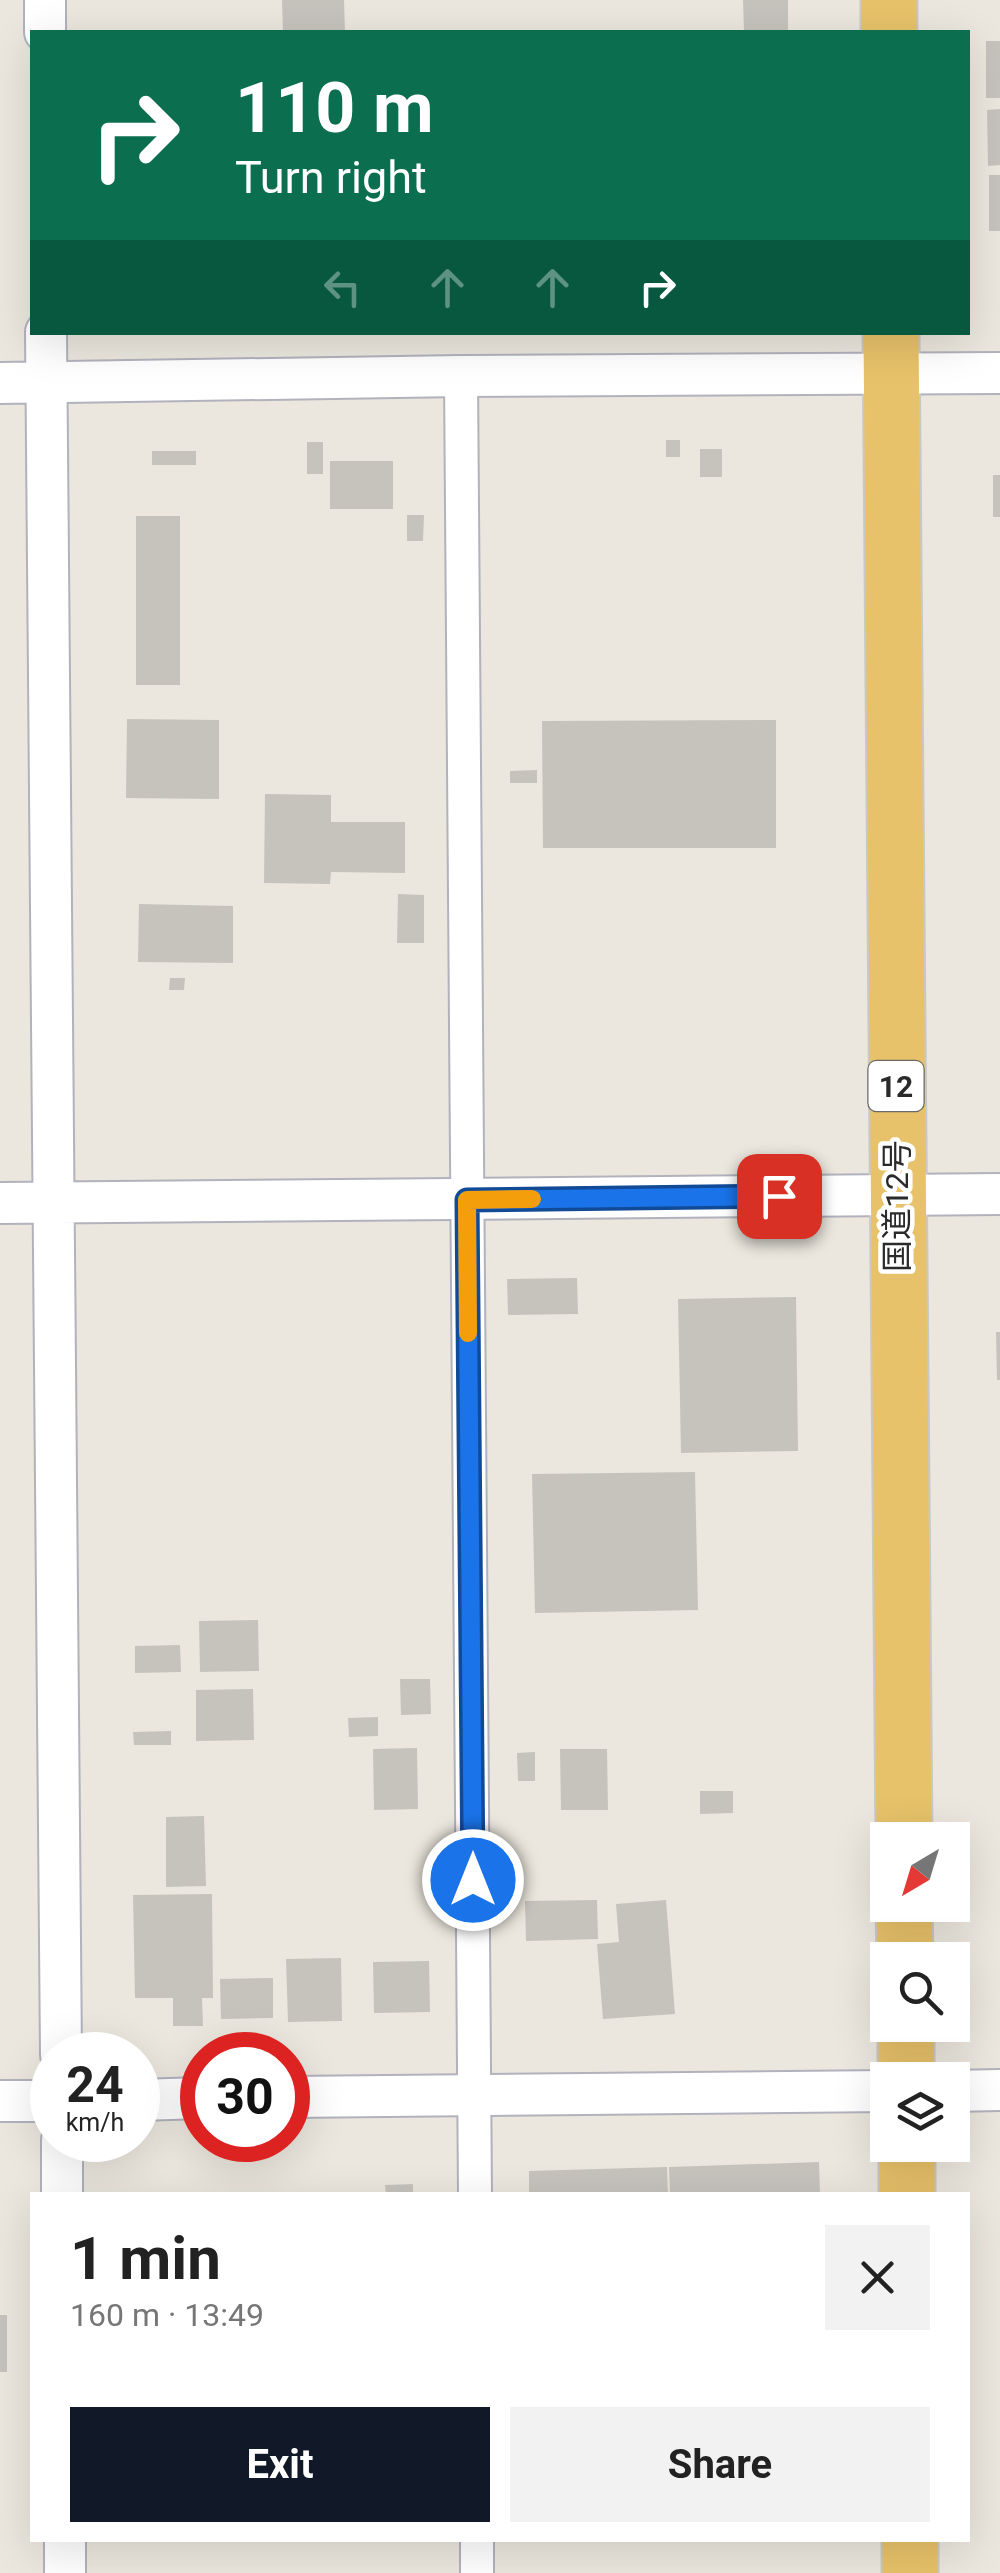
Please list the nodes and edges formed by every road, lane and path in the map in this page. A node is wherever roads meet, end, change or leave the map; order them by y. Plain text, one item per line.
1 (45, 0) edge
2 (888, 0) edge
3 (45, 30) edge
4 (889, 30) edge
5 (46, 335) edge
6 (892, 354) edge
7 (1000, 373) edge
8 (461, 376) junction
9 (0, 383) edge
10 (46, 383) junction
11 (1000, 1194) edge
12 (896, 1195) junction
13 (467, 1200) junction
14 (0, 1203) edge
15 (54, 1203) junction
16 (904, 1822) edge
17 (62, 2032) edge
18 (1000, 2090) edge
19 (870, 2091) edge
20 (970, 2091) edge
21 (475, 2092) junction
22 (310, 2096) edge
23 (0, 2102) edge
24 (30, 2102) edge
25 (62, 2162) edge
26 (907, 2162) edge
27 (62, 2192) edge
28 (476, 2192) edge
29 (907, 2192) edge
30 (65, 2542) edge
31 (477, 2542) edge
32 (910, 2542) edge
33 (65, 2573) edge
34 (477, 2573) edge
35 (910, 2573) edge

1 - 3 street
2 - 4 highway
5 - 10 street
6 - 7 street
6 - 8 street
6 - 12 highway, 国道12号 / 12
8 - 10 street
8 - 13 street
9 - 10 street
10 - 15 street
11 - 12 street
12 - 13 street
12 - 16 highway, 国道12号 / 12
13 - 15 street
13 - 21 street
14 - 15 street
15 - 17 street
18 - 20 street
19 - 21 street
21 - 22 street
21 - 28 street
23 - 24 street
25 - 27 street
26 - 29 highway
30 - 33 street
31 - 34 street
32 - 35 highway

